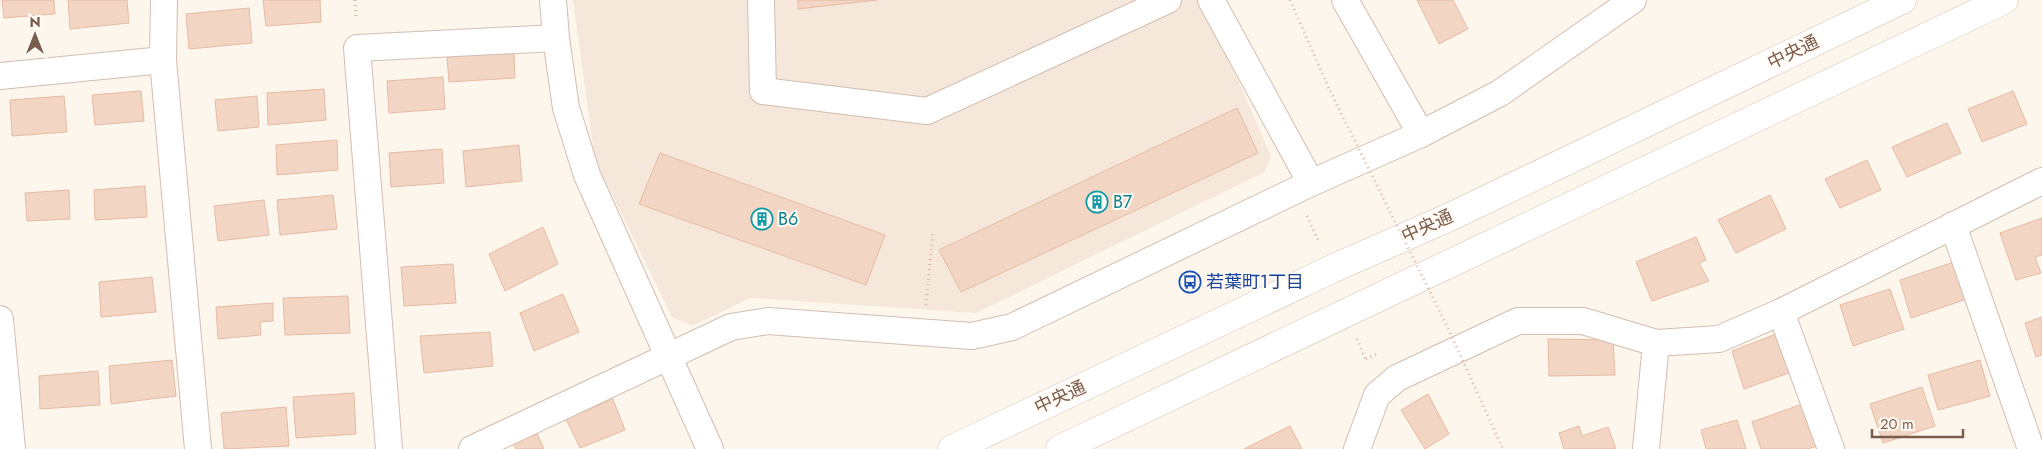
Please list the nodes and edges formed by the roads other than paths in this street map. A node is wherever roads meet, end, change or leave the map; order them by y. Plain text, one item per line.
1 (164, 0) edge
2 (553, 0) edge
3 (761, 0) edge
4 (1168, 0) edge
5 (1211, 0) edge
6 (1345, 0) edge
7 (1633, 0) edge
8 (1902, 0) edge
9 (2004, 0) edge
10 (556, 38) junction
11 (163, 60) junction
12 (0, 76) edge
13 (1421, 134) junction
14 (2042, 181) edge
15 (1311, 183) junction
16 (1953, 225) junction
17 (1781, 312) junction
18 (0, 319) edge
19 (1656, 343) junction
20 (668, 357) junction
21 (12, 449) edge
22 (198, 449) edge
23 (389, 449) edge
24 (472, 449) edge
25 (710, 449) edge
26 (952, 449) edge
27 (1060, 449) edge
28 (1357, 449) edge
29 (1646, 449) edge
30 (1831, 449) edge
31 (2031, 449) edge

1 - 11 street
2 - 10 street
3 - 4 street
5 - 15 street
6 - 13 street
7 - 13 street
8 - 26 street, 中央通
9 - 27 street
10 - 20 street
10 - 23 street
11 - 12 street
11 - 22 street
13 - 15 street
14 - 16 street
15 - 20 street
16 - 17 street
16 - 31 street
17 - 19 street
17 - 30 street
18 - 21 street
19 - 28 street
19 - 29 street
20 - 24 street
20 - 25 street

